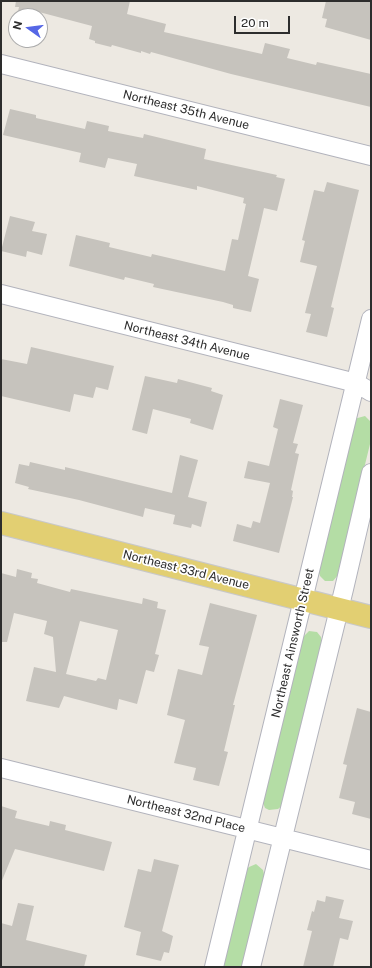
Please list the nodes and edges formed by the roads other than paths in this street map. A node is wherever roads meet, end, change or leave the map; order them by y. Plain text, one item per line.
1 (1, 64) edge
2 (371, 156) edge
3 (1, 294) edge
4 (371, 319) edge
5 (356, 383) junction
6 (371, 392) edge
7 (371, 473) edge
8 (1, 523) edge
9 (304, 600) junction
10 (339, 609) junction
11 (371, 617) edge
12 (1, 768) edge
13 (249, 829) junction
14 (283, 838) junction
15 (371, 860) edge
16 (214, 967) edge
17 (251, 967) edge

1 - 2 street, Northeast 35th Avenue
3 - 5 street, Northeast 34th Avenue
4 - 5 street, Northeast Ainsworth Street
5 - 6 street, Northeast 34th Avenue
5 - 9 street, Northeast Ainsworth Street
7 - 10 street
8 - 9 main road, Northeast 33rd Avenue
9 - 10 main road, Northeast 33rd Avenue
9 - 13 street, Northeast Ainsworth Street
10 - 11 main road, Northeast 33rd Avenue
10 - 14 street
12 - 13 street, Northeast 32nd Place
13 - 14 street, Northeast 32nd Place
13 - 16 street, Northeast Ainsworth Street
14 - 15 street, Northeast 32nd Place
14 - 17 street

